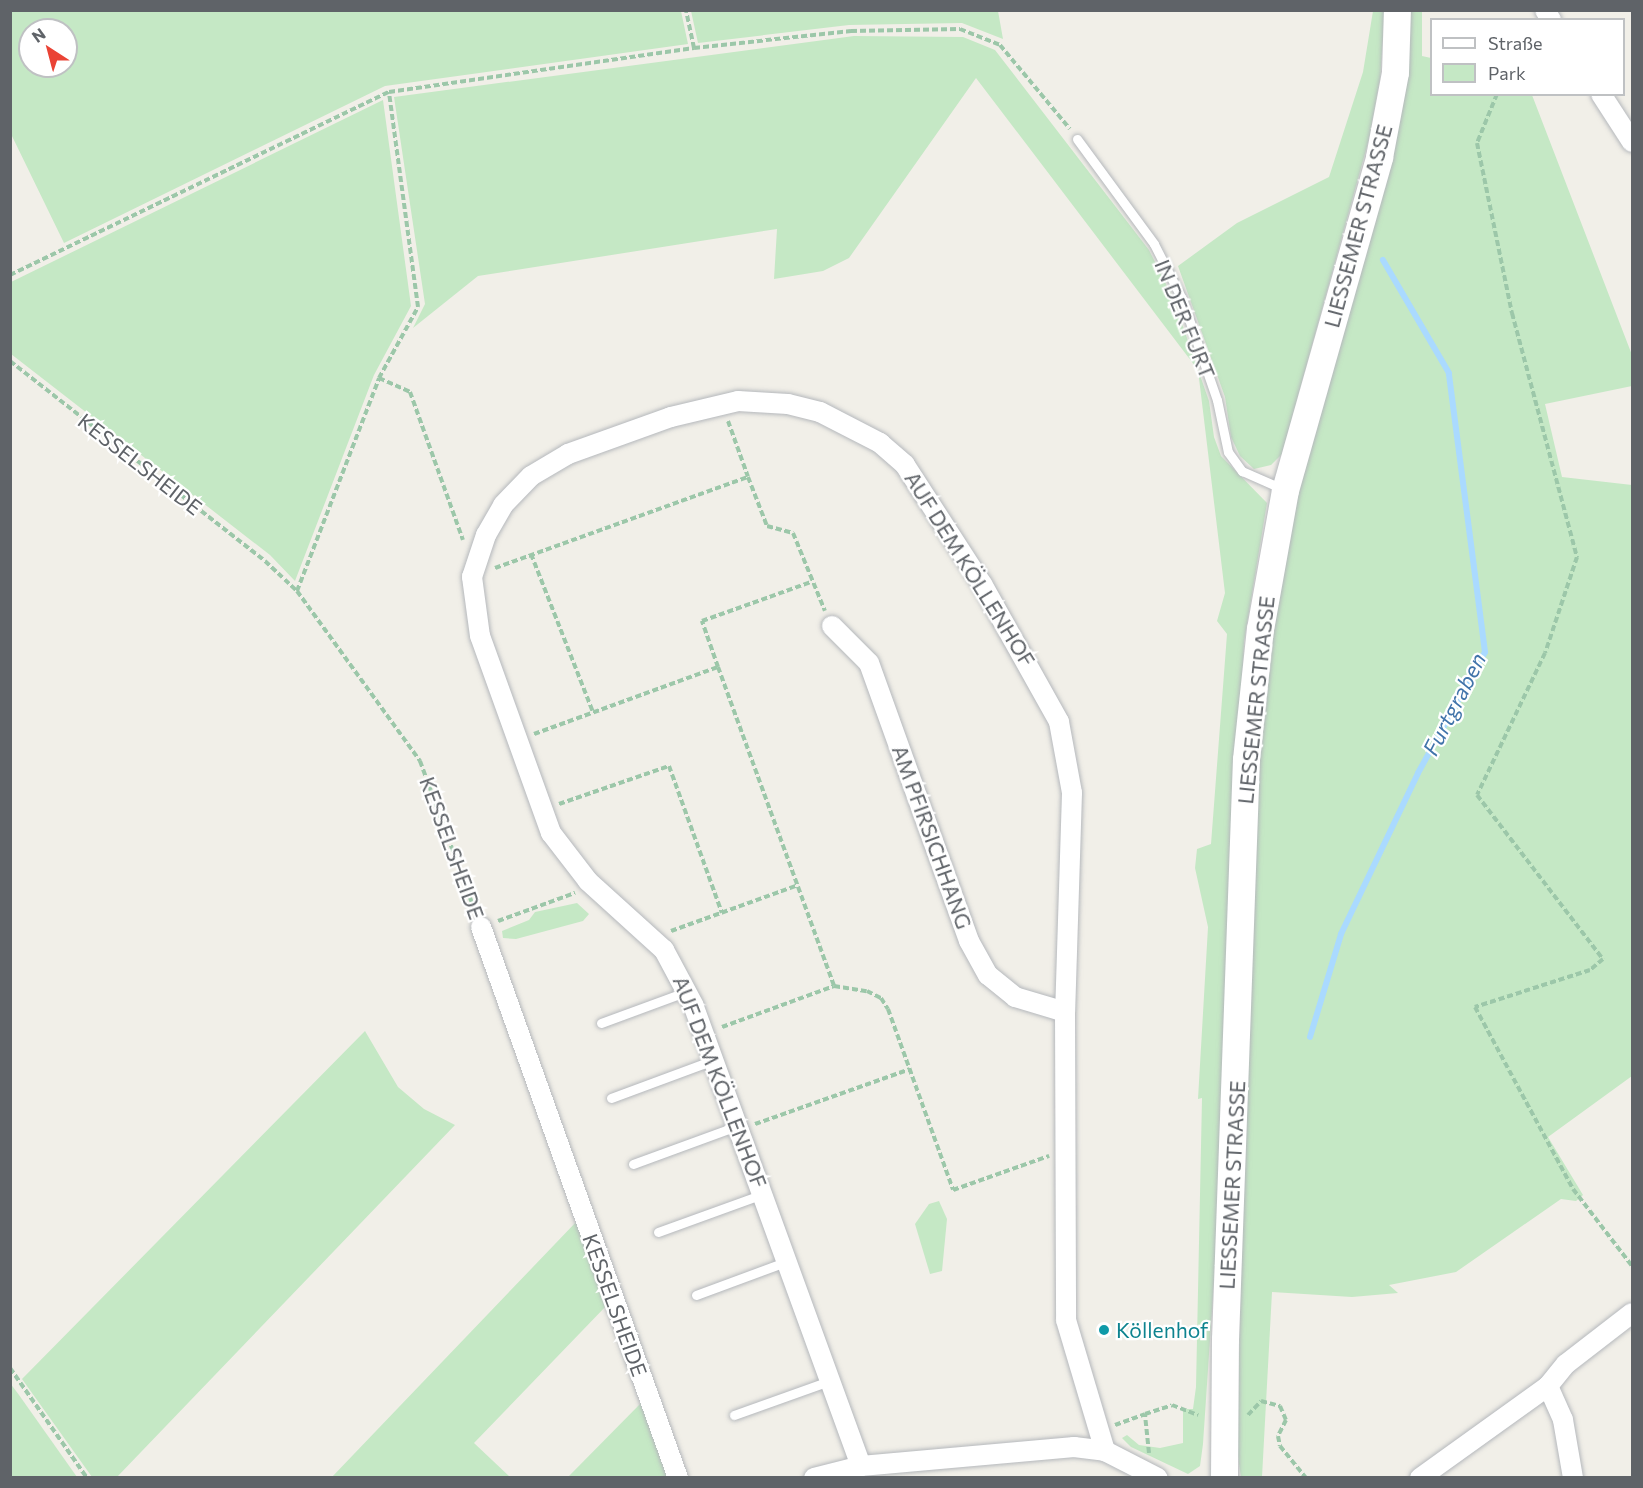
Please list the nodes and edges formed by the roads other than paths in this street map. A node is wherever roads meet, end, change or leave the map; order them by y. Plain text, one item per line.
1 (1397, 10) edge
2 (1602, 96) edge
3 (1077, 139) road end
4 (1632, 142) edge
5 (1285, 490) junction
6 (832, 626) road end
7 (481, 927) road end
8 (687, 991) junction
9 (1065, 1012) junction
10 (601, 1023) dead end
11 (714, 1060) junction
12 (610, 1098) dead end
13 (738, 1128) junction
14 (633, 1164) dead end
15 (762, 1194) junction
16 (658, 1232) dead end
17 (788, 1261) junction
18 (696, 1294) dead end
19 (1632, 1313) edge
20 (832, 1380) junction
21 (1548, 1386) junction
22 (734, 1415) dead end
23 (1105, 1451) junction
24 (861, 1466) junction
25 (1155, 1476) edge
26 (678, 1478) edge
27 (814, 1478) edge
28 (1224, 1478) edge
29 (1420, 1478) edge
30 (1573, 1478) edge

1 - 5 street, LIESSEMER STRASSE
2 - 4 street
3 - 5 lane, IN DER FURT
5 - 28 street, LIESSEMER STRASSE
6 - 9 street, AM PFIRSICHHANG
7 - 26 street, KESSELSHEIDE
8 - 9 street, AUF DEM KÖLLENHOF
8 - 10 lane
8 - 11 street, AUF DEM KÖLLENHOF
9 - 23 street, AUF DEM KÖLLENHOF
11 - 12 lane
11 - 13 street, AUF DEM KÖLLENHOF
13 - 14 lane
13 - 15 street, AUF DEM KÖLLENHOF
15 - 16 lane
15 - 17 street, AUF DEM KÖLLENHOF
17 - 18 lane
17 - 20 street, AUF DEM KÖLLENHOF
19 - 21 street
20 - 22 lane
20 - 24 street, AUF DEM KÖLLENHOF
21 - 29 street
21 - 30 street
23 - 24 street
23 - 25 street
24 - 27 street

